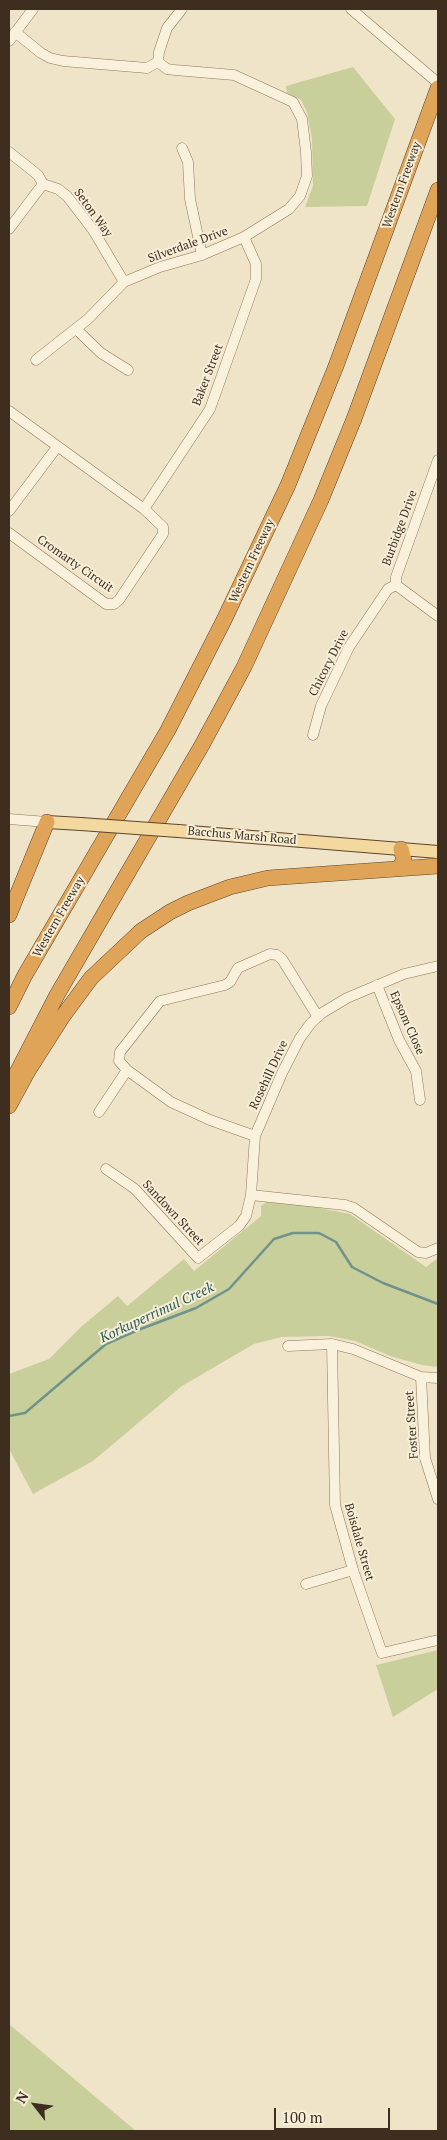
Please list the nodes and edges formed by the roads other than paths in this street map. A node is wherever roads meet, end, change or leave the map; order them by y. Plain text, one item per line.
1 (33, 9) edge
2 (182, 9) edge
3 (345, 9) edge
4 (351, 9) edge
5 (362, 19) junction
6 (12, 37) edge
7 (158, 62) junction
8 (438, 83) edge
9 (438, 88) edge
10 (182, 148) dead end
11 (9, 152) edge
12 (43, 184) junction
13 (438, 190) edge
14 (9, 229) edge
15 (244, 237) junction
16 (202, 255) junction
17 (124, 282) junction
18 (76, 329) junction
19 (36, 360) dead end
20 (128, 370) dead end
21 (9, 411) edge
22 (57, 447) junction
23 (438, 460) edge
24 (435, 480) edge
25 (144, 509) junction
26 (9, 511) edge
27 (9, 533) edge
28 (396, 585) junction
29 (438, 616) edge
30 (313, 735) dead end
31 (9, 819) edge
32 (46, 822) junction
33 (401, 849) junction
34 (438, 852) edge
35 (438, 866) edge
36 (398, 868) junction
37 (9, 915) edge
38 (438, 966) edge
39 (377, 985) junction
40 (9, 1007) edge
41 (318, 1017) junction
42 (127, 1070) junction
43 (9, 1088) edge
44 (420, 1100) dead end
45 (9, 1106) edge
46 (99, 1112) dead end
47 (255, 1136) junction
48 (106, 1169) dead end
49 (251, 1195) junction
50 (438, 1248) edge
51 (198, 1258) joint
52 (332, 1344) junction
53 (288, 1346) dead end
54 (421, 1377) junction
55 (438, 1378) edge
56 (437, 1494) edge
57 (353, 1570) junction
58 (306, 1584) dead end
59 (438, 1640) edge

1 - 6 street
2 - 7 street
3 - 5 street
4 - 5 street
5 - 8 street
6 - 7 street
7 - 15 street, Silverdale Drive
9 - 40 highway, Western Freeway
10 - 16 street
11 - 12 street, Seton Way
12 - 14 street
12 - 17 street, Seton Way
13 - 43 highway
15 - 16 street, Silverdale Drive
15 - 25 street, Baker Street
16 - 17 street, Silverdale Drive
17 - 18 street, Silverdale Drive
18 - 19 street, Silverdale Drive
18 - 20 street
21 - 22 street, Cromarty Circuit
22 - 25 street, Cromarty Circuit
22 - 26 street
23 - 24 street, Burbidge Drive
24 - 28 street, Burbidge Drive
25 - 27 street, Cromarty Circuit
28 - 29 street, Burbidge Drive
28 - 30 street, Chicory Drive
31 - 32 street
32 - 33 main road, Bacchus Marsh Road, bridge
32 - 37 highway
33 - 34 main road, Bacchus Marsh Road
33 - 36 highway
35 - 36 highway
36 - 45 highway
38 - 39 street, Rosehill Drive
39 - 41 street, Rosehill Drive
39 - 44 street, Epsom Close
41 - 42 street
41 - 47 street, Rosehill Drive
42 - 46 street
42 - 47 street
47 - 49 street, Rosehill Drive
48 - 51 street, Sandown Street
49 - 50 street
49 - 51 street, Rosehill Drive
52 - 53 street
52 - 54 street
52 - 57 street, Boisdale Street
54 - 55 street
54 - 56 street, Foster Street
57 - 58 street
57 - 59 street, Boisdale Street

